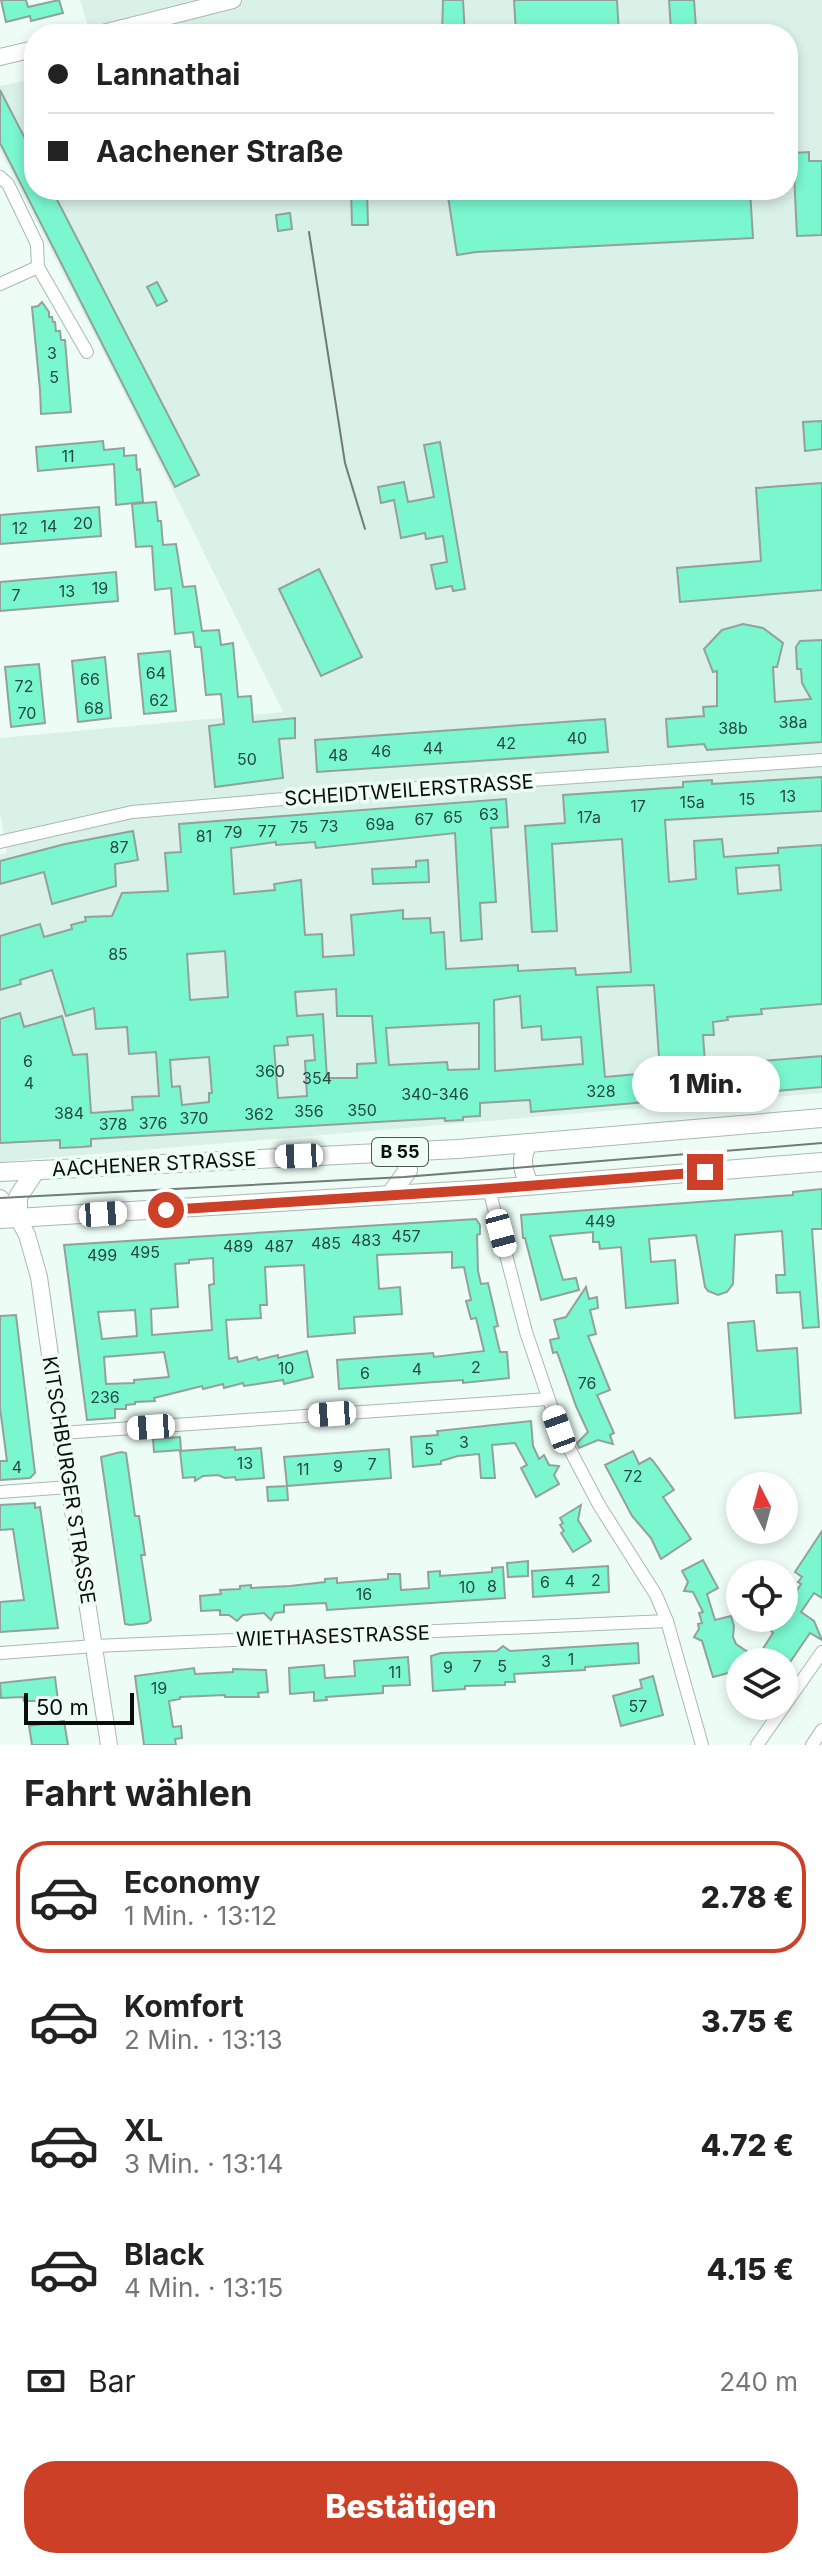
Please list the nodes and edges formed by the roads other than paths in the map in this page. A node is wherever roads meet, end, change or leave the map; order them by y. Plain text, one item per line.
1 (233, 0) edge
2 (138, 24) edge
3 (24, 51) edge
4 (0, 57) edge
5 (0, 177) edge
6 (38, 267) junction
7 (0, 284) edge
8 (87, 352) dead end
9 (822, 760) edge
10 (0, 842) edge
11 (822, 1118) edge
12 (528, 1143) junction
13 (403, 1152) junction
14 (822, 1162) edge
15 (36, 1170) junction
16 (0, 1172) edge
17 (530, 1185) junction
18 (489, 1189) junction
19 (390, 1195) junction
20 (0, 1198) edge
21 (9, 1219) edge
22 (548, 1399) junction
23 (61, 1433) junction
24 (69, 1487) junction
25 (0, 1492) edge
26 (667, 1621) junction
27 (95, 1646) junction
28 (822, 1652) edge
29 (0, 1653) edge
30 (822, 1730) edge
31 (109, 1745) edge
32 (702, 1745) edge
33 (757, 1745) edge
34 (812, 1745) edge

1 - 2 street
3 - 4 street
5 - 6 street
6 - 7 street
6 - 8 street
9 - 10 street, SCHEIDTWEILERSTRASSE
11 - 12 main road, AACHENER STRASSE / B 55
12 - 13 main road, AACHENER STRASSE / B 55
12 - 17 main road
13 - 15 main road, AACHENER STRASSE / B 55
13 - 19 main road
14 - 17 main road, B 55
15 - 16 main road, AACHENER STRASSE / B 55
15 - 21 main road
17 - 18 main road, B 55
18 - 19 main road, B 55
18 - 22 street
19 - 21 main road, B 55
20 - 21 street
21 - 23 street, KITSCHBURGER STRASSE
22 - 23 street
22 - 26 street
23 - 24 street, KITSCHBURGER STRASSE
24 - 25 street
24 - 27 street, KITSCHBURGER STRASSE
26 - 27 street, WIETHASESTRASSE
26 - 32 street
27 - 29 street, WIETHASESTRASSE
27 - 31 street, KITSCHBURGER STRASSE
28 - 33 street
30 - 34 street

